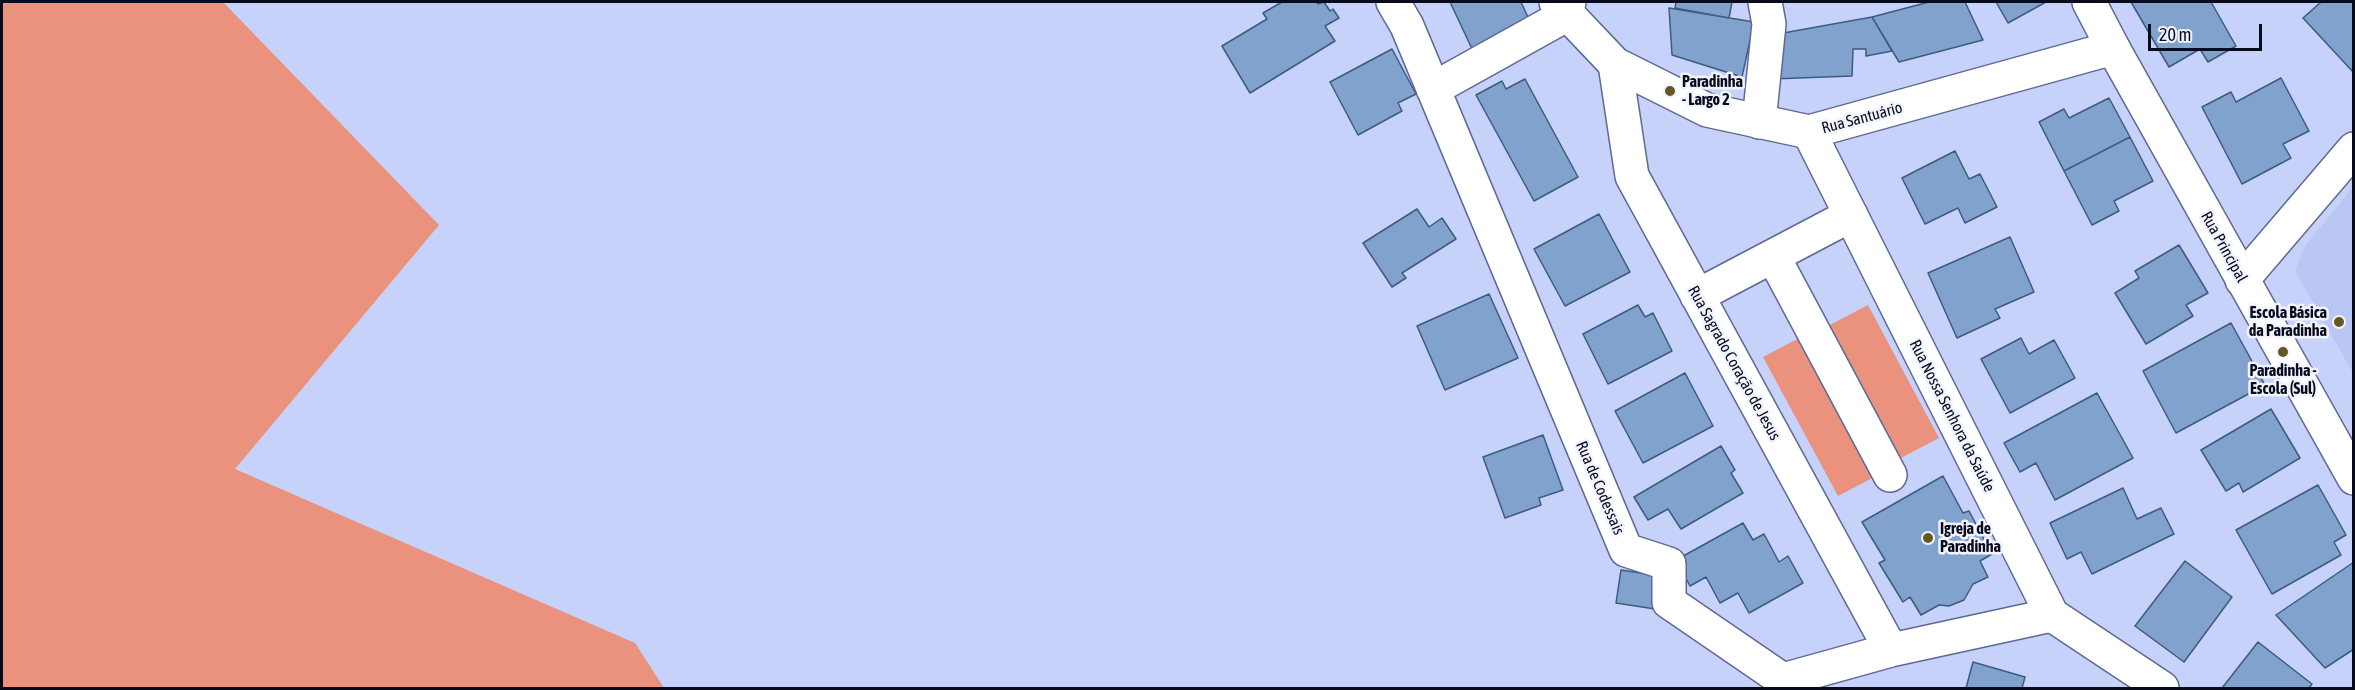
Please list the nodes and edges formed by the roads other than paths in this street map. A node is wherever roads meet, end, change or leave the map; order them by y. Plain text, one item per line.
1 (1393, 2) edge
2 (1765, 2) edge
3 (2089, 2) edge
4 (1563, 6) edge
5 (2113, 48) junction
6 (1615, 64) junction
7 (1433, 89) junction
8 (1759, 122) junction
9 (1809, 132) junction
10 (2354, 149) edge
11 (1851, 214) junction
12 (1773, 256) junction
13 (2242, 280) junction
14 (1697, 296) junction
15 (1890, 475) dead end
16 (2354, 478) edge
17 (2052, 615) junction
18 (1891, 650) junction
19 (2162, 688) edge

1 - 7 street, Rua de Codessais
2 - 8 street
3 - 5 street, Rua Principal
4 - 6 street, Rua Santuário
4 - 7 street
5 - 9 street, Rua Santuário
5 - 13 street, Rua Principal
6 - 8 street, Rua Santuário
6 - 14 street, Rua Sagrado Coração de Jesus
7 - 18 street, Rua de Codessais
8 - 9 street, Rua Santuário
9 - 11 street, Rua Nossa Senhora da Saúde
10 - 13 street
11 - 12 street
11 - 17 street, Rua Nossa Senhora da Saúde
12 - 14 street
12 - 15 street
13 - 16 street, Rua Principal
14 - 18 street, Rua Sagrado Coração de Jesus
17 - 18 street, Rua de Codessais
17 - 19 street, Rua Nossa Senhora da Saúde

